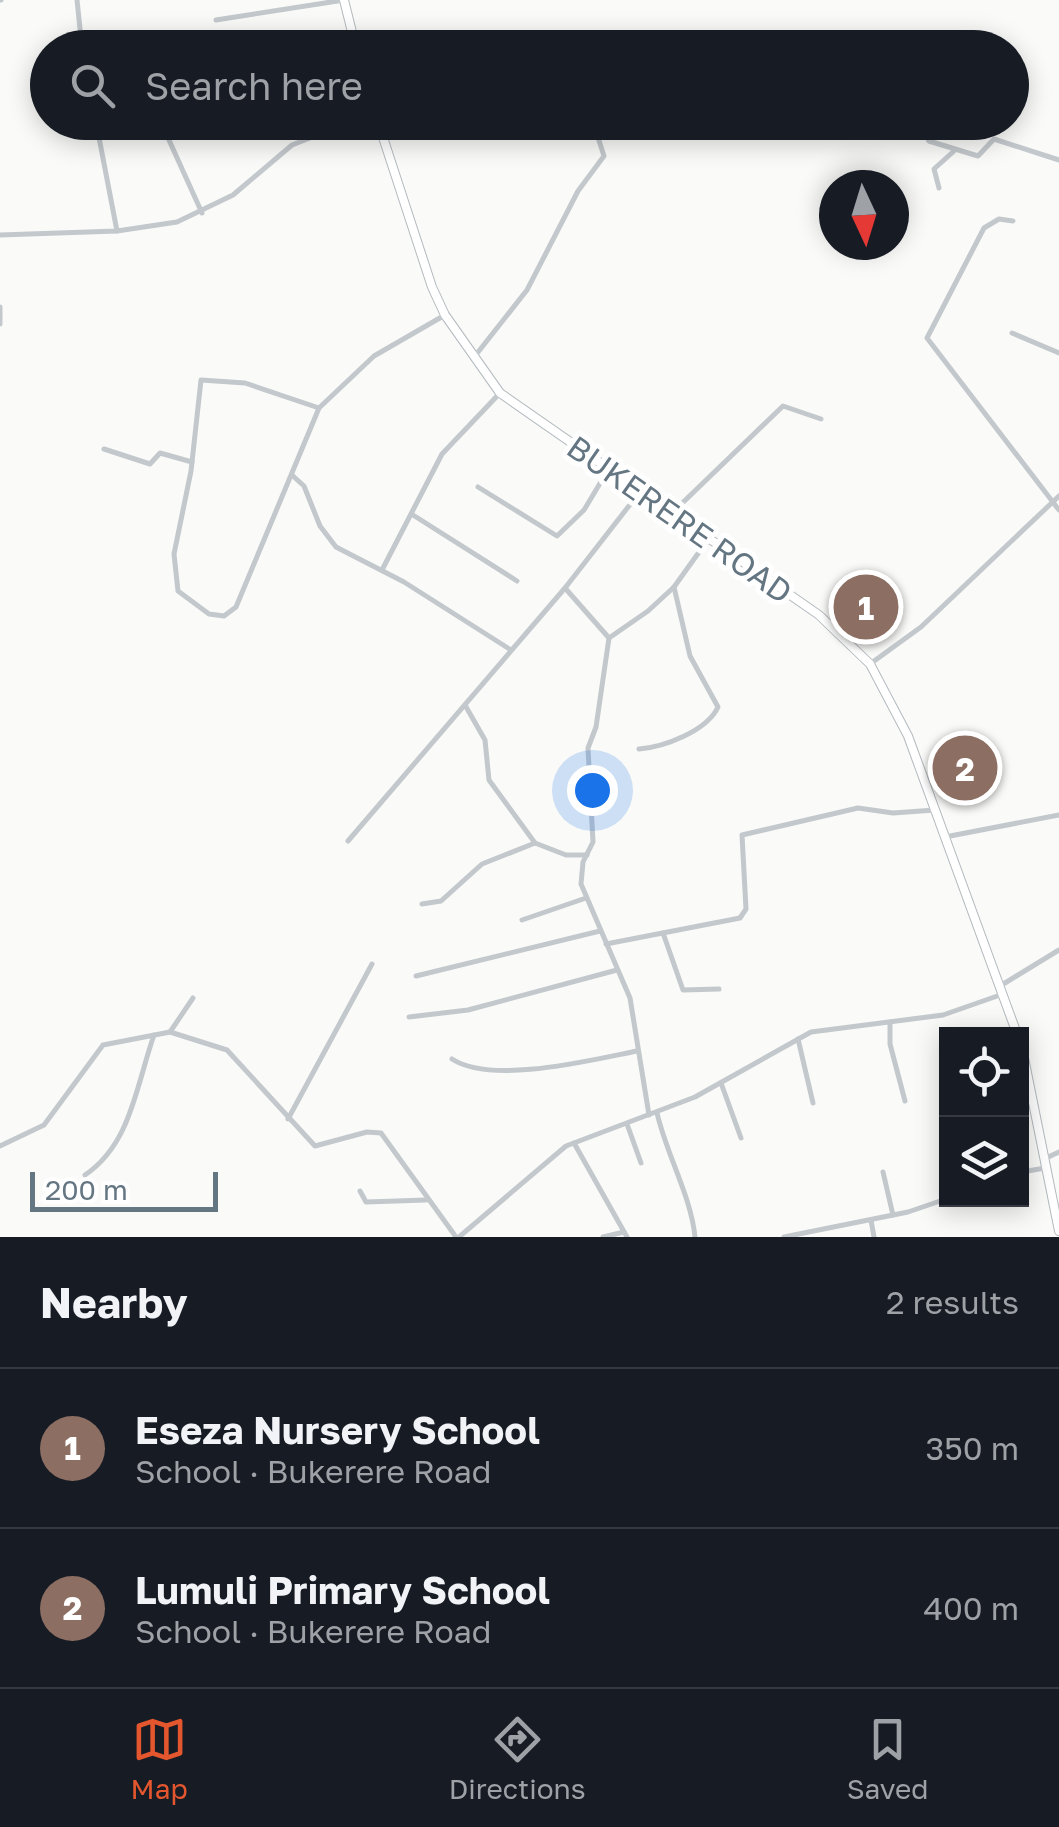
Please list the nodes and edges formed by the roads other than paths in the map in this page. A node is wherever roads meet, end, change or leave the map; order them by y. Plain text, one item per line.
1 (76, 0) edge
2 (344, 0) edge
3 (216, 20) dead end
4 (80, 30) edge
5 (352, 30) edge
6 (100, 140) edge
7 (169, 140) edge
8 (307, 140) edge
9 (384, 140) edge
10 (599, 140) edge
11 (928, 140) edge
12 (993, 140) edge
13 (997, 140) edge
14 (956, 150) junction
15 (1059, 160) edge
16 (939, 188) dead end
17 (202, 213) junction
18 (1013, 222) dead end
19 (117, 230) junction
20 (0, 236) edge
21 (0, 307) edge
22 (445, 315) junction
23 (0, 324) edge
24 (1012, 333) dead end
25 (1059, 353) edge
26 (473, 358) junction
27 (500, 393) junction
28 (319, 408) junction
29 (821, 419) dead end
30 (104, 449) dead end
31 (192, 462) junction
32 (608, 470) junction
33 (294, 476) junction
34 (478, 487) dead end
35 (639, 493) junction
36 (1059, 496) edge
37 (1057, 507) edge
38 (670, 514) junction
39 (414, 516) junction
40 (707, 541) junction
41 (382, 570) junction
42 (518, 581) dead end
43 (674, 587) junction
44 (565, 588) junction
45 (608, 638) junction
46 (510, 650) junction
47 (870, 664) junction
48 (465, 705) junction
49 (640, 750) dead end
50 (935, 810) junction
51 (1059, 815) edge
52 (946, 837) junction
53 (348, 841) dead end
54 (535, 843) junction
55 (587, 855) junction
56 (586, 898) junction
57 (422, 904) dead end
58 (522, 920) dead end
59 (600, 932) junction
60 (663, 933) junction
61 (606, 944) junction
62 (1059, 950) edge
63 (372, 964) dead end
64 (617, 970) junction
65 (416, 976) dead end
66 (719, 988) dead end
67 (1002, 990) junction
68 (193, 998) dead end
69 (409, 1017) dead end
70 (890, 1022) junction
71 (1015, 1027) edge
72 (170, 1032) junction
73 (154, 1035) junction
74 (798, 1039) junction
75 (637, 1051) junction
76 (452, 1059) dead end
77 (721, 1084) junction
78 (1029, 1085) edge
79 (905, 1100) dead end
80 (813, 1102) dead end
81 (653, 1114) junction
82 (288, 1119) junction
83 (627, 1124) junction
84 (741, 1138) dead end
85 (574, 1144) junction
86 (0, 1146) edge
87 (1059, 1152) edge
88 (641, 1163) dead end
89 (1044, 1164) junction
90 (1029, 1169) edge
91 (883, 1172) dead end
92 (85, 1176) dead end
93 (360, 1192) dead end
94 (426, 1200) junction
95 (939, 1201) edge
96 (1056, 1214) edge
97 (892, 1215) junction
98 (871, 1220) junction
99 (1059, 1230) edge
100 (626, 1234) edge
101 (811, 1235) edge
102 (458, 1237) edge
103 (604, 1237) edge
104 (695, 1237) edge
105 (784, 1237) edge
106 (874, 1237) edge

1 - 4 street
2 - 3 street
2 - 5 main road
6 - 19 street
7 - 17 street
8 - 17 street
9 - 22 main road, BUKERERE ROAD
10 - 26 street
11 - 14 street
12 - 14 street
13 - 15 street
14 - 16 street
17 - 19 street
18 - 37 street
19 - 20 street
21 - 23 street
22 - 26 main road, BUKERERE ROAD
22 - 28 street
24 - 25 street
26 - 27 main road, BUKERERE ROAD
27 - 32 main road, BUKERERE ROAD
27 - 39 street
28 - 31 street
28 - 33 street
29 - 38 street
30 - 31 street
31 - 33 street
32 - 34 street
32 - 35 main road, BUKERERE ROAD
33 - 41 street
35 - 38 main road, BUKERERE ROAD
35 - 44 street
36 - 37 street
37 - 47 street
38 - 40 main road, BUKERERE ROAD
39 - 41 street
39 - 42 street
40 - 43 street
40 - 47 main road, BUKERERE ROAD
41 - 46 street
43 - 45 street
43 - 49 street
44 - 45 street
44 - 46 street
45 - 55 street
46 - 48 street
47 - 50 main road, BUKERERE ROAD
48 - 53 street
48 - 54 street
50 - 52 main road, BUKERERE ROAD
50 - 60 street
51 - 52 street
52 - 67 main road, BUKERERE ROAD
54 - 55 street
54 - 57 street
55 - 56 street
56 - 58 street
56 - 59 street
59 - 61 street
59 - 65 street
60 - 61 street
60 - 66 street
61 - 64 street
62 - 67 street
63 - 82 street
64 - 69 street
64 - 75 street
67 - 70 street
67 - 71 main road, BUKERERE ROAD
68 - 72 street
70 - 74 street
70 - 79 street
72 - 73 street
72 - 82 street
73 - 86 street
73 - 92 street
74 - 77 street
74 - 80 street
75 - 76 street
75 - 81 street
77 - 81 street
77 - 84 street
78 - 89 main road
81 - 83 street
81 - 104 street
82 - 94 street
83 - 85 street
83 - 88 street
85 - 100 street
85 - 102 street
87 - 89 street
89 - 90 street
89 - 96 main road
91 - 97 street
93 - 94 street
94 - 102 street
95 - 97 street
96 - 99 main road
97 - 98 street
98 - 101 street
98 - 106 street
100 - 103 street
101 - 105 street

